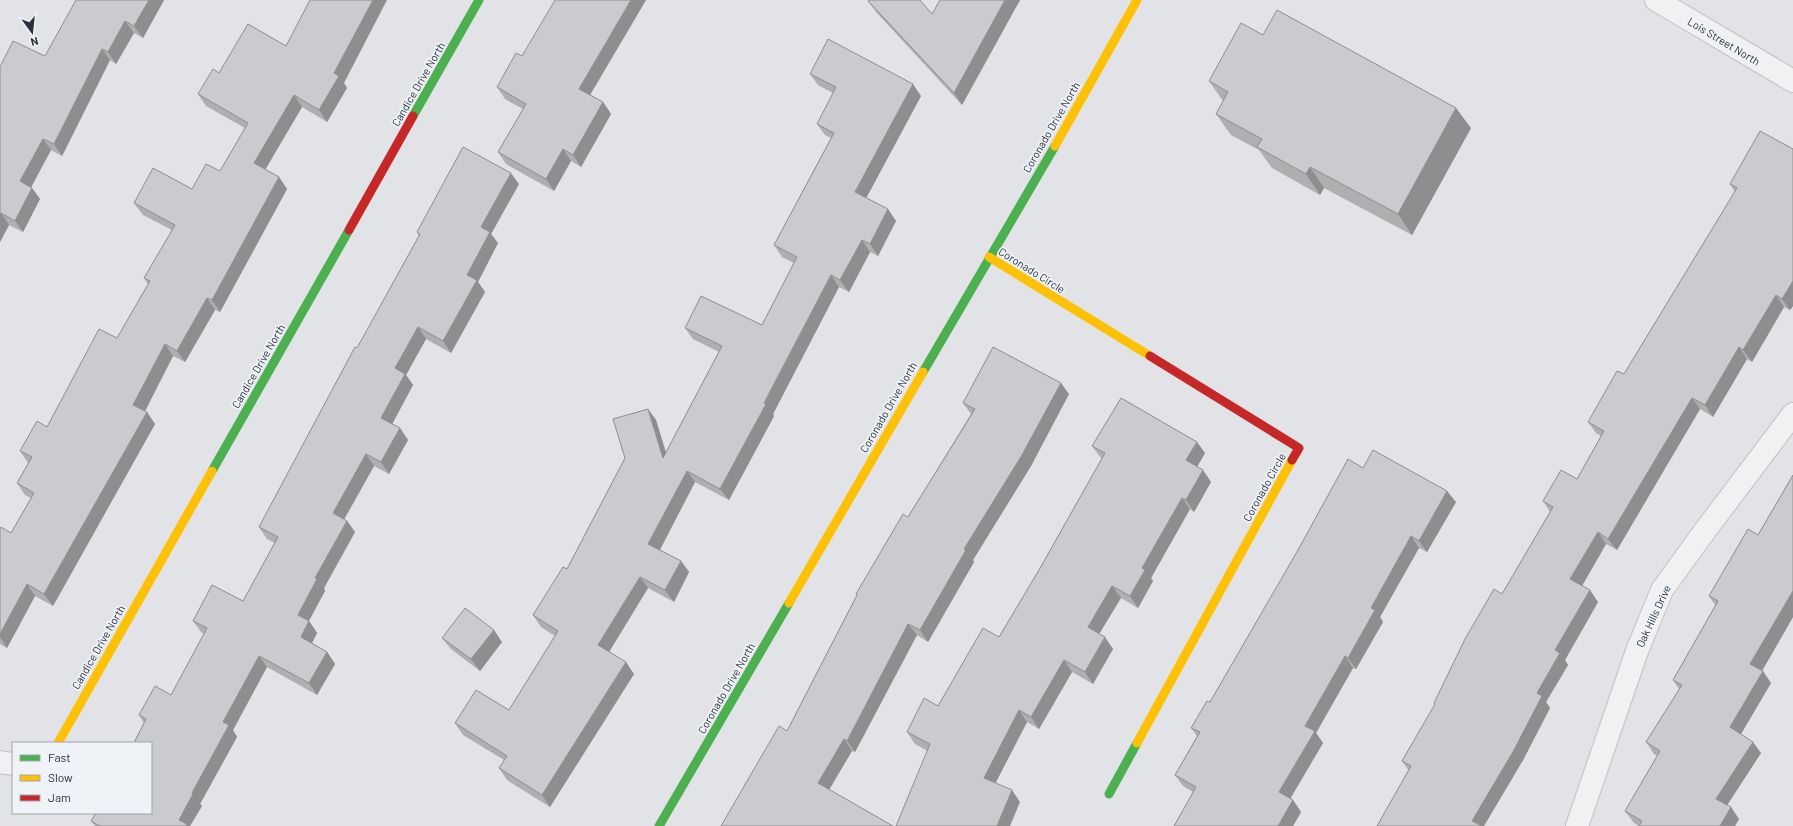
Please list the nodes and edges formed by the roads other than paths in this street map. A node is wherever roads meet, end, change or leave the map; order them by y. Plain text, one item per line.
1 (479, 0) edge
2 (1137, 0) edge
3 (1656, 0) edge
4 (1793, 81) edge
5 (989, 257) junction
6 (1793, 414) edge
7 (59, 742) edge
8 (0, 762) edge
9 (12, 764) edge
10 (1109, 794) dead end
11 (659, 826) edge
12 (1577, 826) edge

1 - 7 street, Candice Drive North
2 - 5 street, Coronado Drive North
3 - 4 street, Lois Street North
5 - 10 street, Coronado Circle
5 - 11 street, Coronado Drive North
6 - 12 street, Oak Hills Drive
8 - 9 street

